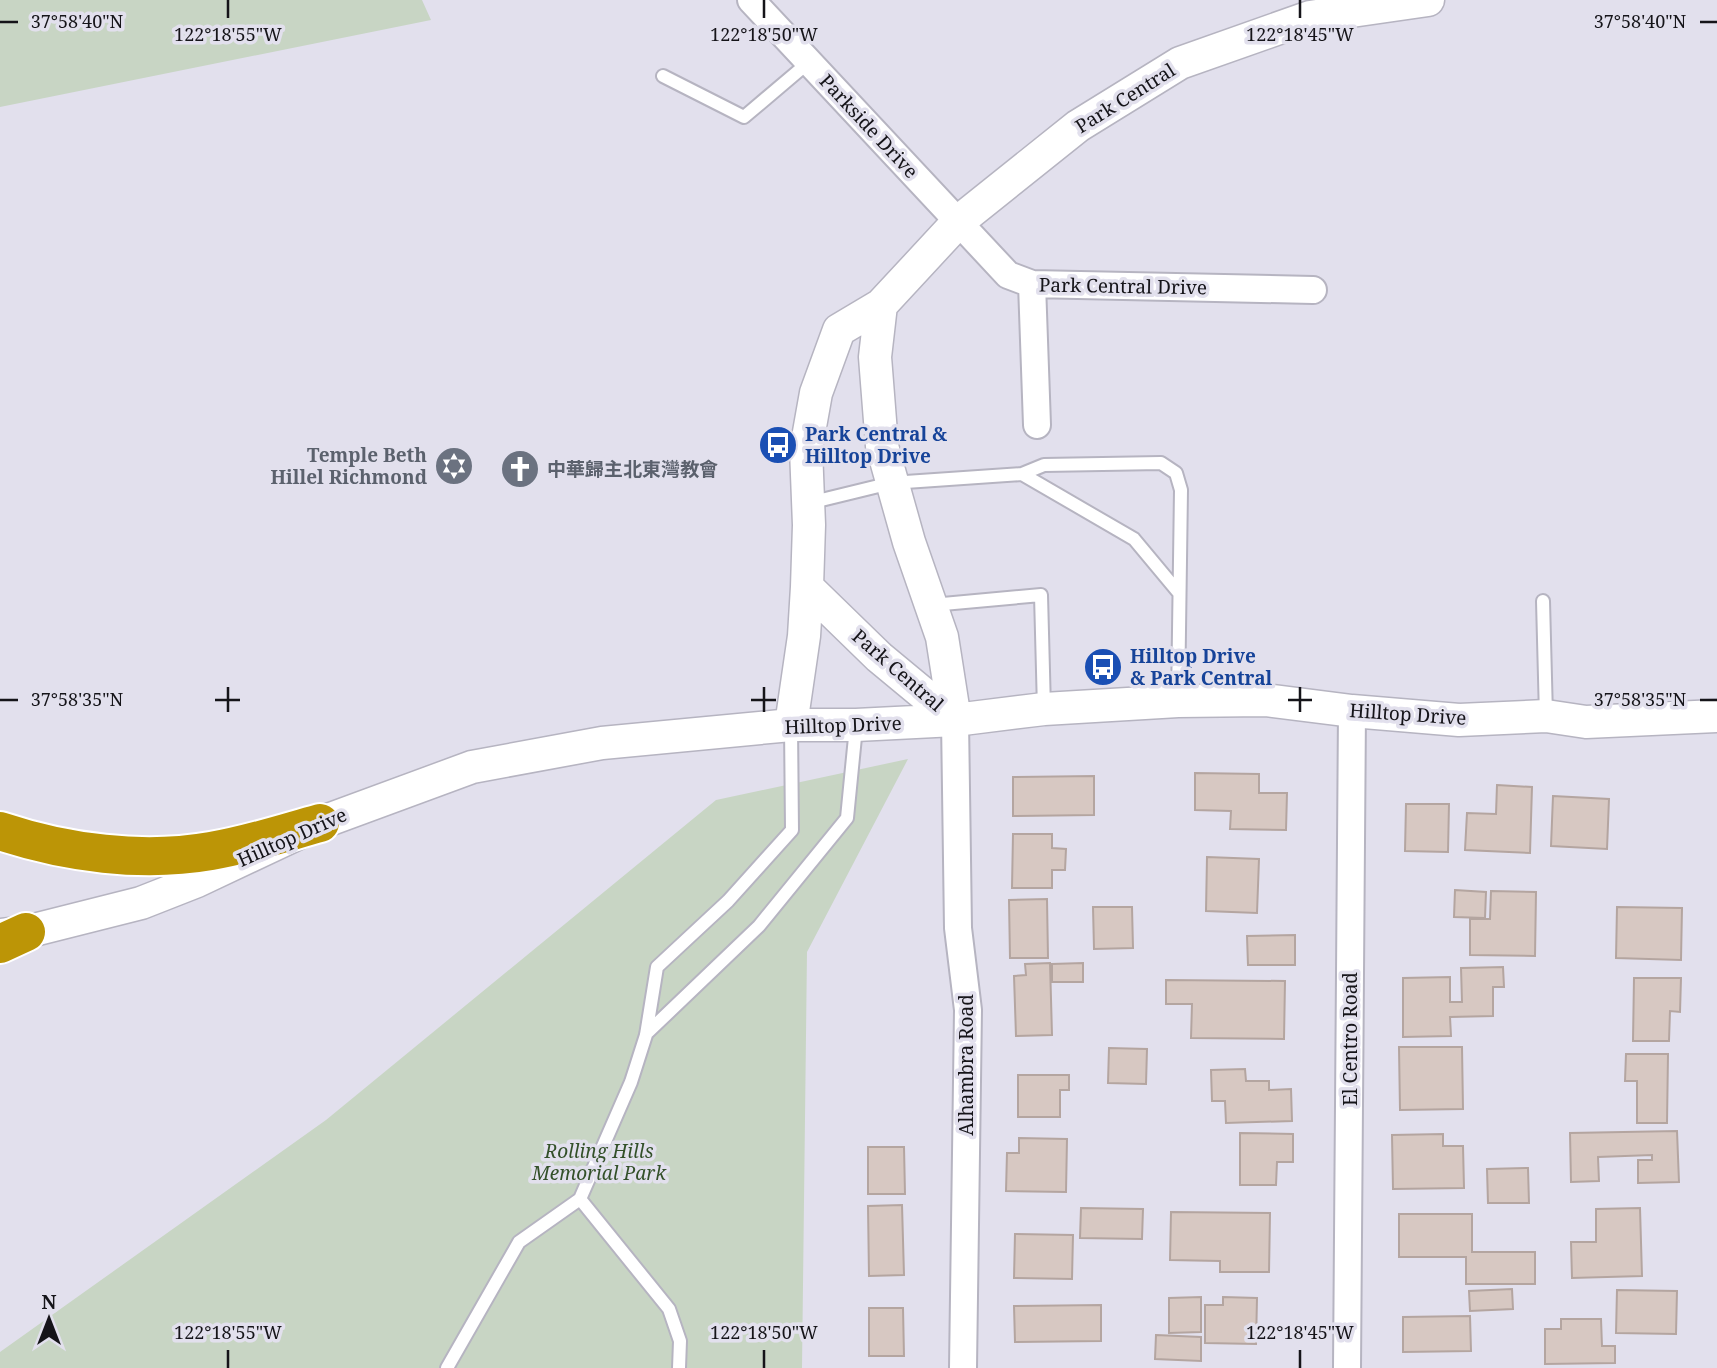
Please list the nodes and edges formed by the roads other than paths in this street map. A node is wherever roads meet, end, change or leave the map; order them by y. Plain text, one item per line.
1 (1428, 0) edge
2 (753, 1) edge
3 (809, 62) junction
4 (663, 76) dead end
5 (958, 222) junction
6 (1032, 284) junction
7 (1313, 290) dead end
8 (881, 305) junction
9 (1037, 425) dead end
10 (1022, 474) junction
11 (891, 483) junction
12 (808, 503) junction
13 (807, 587) junction
14 (1180, 593) junction
15 (1544, 601) dead end
16 (930, 606) junction
17 (1178, 701) junction
18 (1044, 709) junction
19 (1352, 711) junction
20 (1546, 716) junction
21 (1717, 716) edge
22 (955, 720) junction
23 (792, 726) junction
24 (856, 726) junction
25 (320, 822) junction
26 (0, 831) edge
27 (9, 937) edge
28 (646, 1035) junction
29 (580, 1199) junction
30 (447, 1368) edge
31 (679, 1368) edge
32 (963, 1368) edge
33 (1347, 1368) edge

1 - 5 street, Park Central
2 - 3 street, Parkside Drive
3 - 4 lane
3 - 5 street, Parkside Drive
5 - 6 street, Park Central Drive
5 - 8 street, Park Central
6 - 7 street, Park Central Drive
6 - 9 street
8 - 11 street, Park Central
8 - 12 street, Park Central
10 - 11 lane
10 - 14 lane
10 - 14 lane
11 - 12 lane
11 - 16 street, Park Central
12 - 13 street, Park Central
13 - 22 street, Park Central
13 - 23 street, Park Central
14 - 17 lane
15 - 20 lane
16 - 18 lane
16 - 22 street, Park Central
17 - 18 street, Hilltop Drive
17 - 19 street, Hilltop Drive
18 - 22 street, Hilltop Drive
19 - 20 street, Hilltop Drive
19 - 33 street, El Centro Road
20 - 21 street, Hilltop Drive
22 - 24 street, Hilltop Drive
22 - 32 street, Alhambra Road
23 - 24 street, Hilltop Drive
23 - 25 street, Hilltop Drive
23 - 28 lane
24 - 28 lane
25 - 26 highway
25 - 27 street, Hilltop Drive
28 - 29 lane
29 - 30 lane
29 - 31 lane

